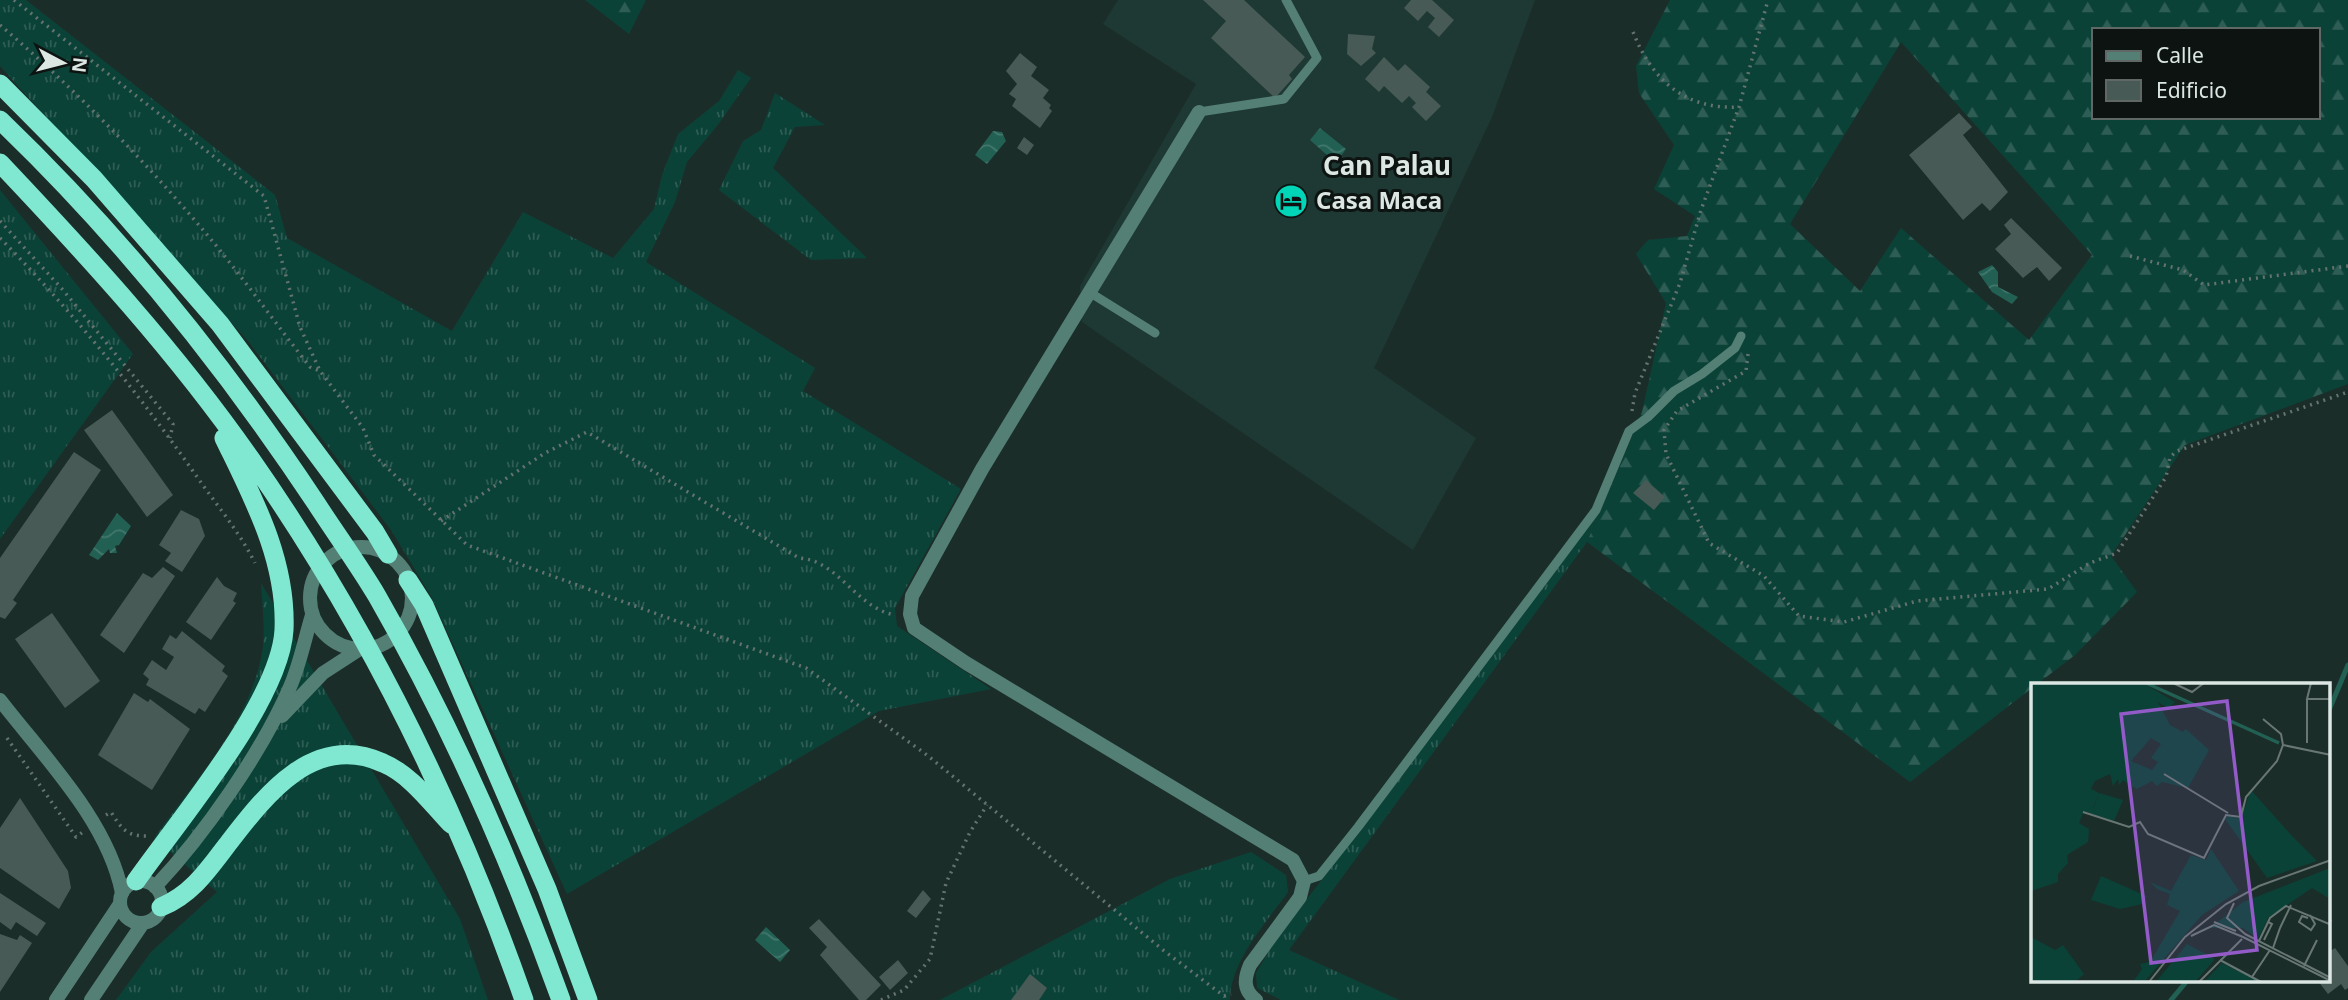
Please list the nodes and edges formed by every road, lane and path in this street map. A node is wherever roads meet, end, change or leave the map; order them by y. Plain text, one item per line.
1 (13, 0) edge
2 (1286, 0) edge
3 (1768, 0) edge
4 (0, 24) edge
5 (1633, 32) dead end
6 (0, 84) edge
7 (1739, 107) junction
8 (1199, 112) joint
9 (0, 120) edge
10 (0, 163) edge
11 (0, 221) edge
12 (0, 238) edge
13 (2130, 256) dead end
14 (2348, 266) edge
15 (1089, 292) junction
16 (1155, 332) dead end
17 (1741, 336) joint
18 (320, 371) junction
19 (2348, 392) edge
20 (203, 396) junction
21 (1629, 431) junction
22 (170, 439) junction
23 (441, 521) junction
24 (388, 554) junction
25 (259, 573) dead end
26 (408, 580) junction
27 (910, 614) junction
28 (312, 615) junction
29 (360, 649) junction
30 (0, 700) edge
31 (0, 729) edge
32 (267, 732) junction
33 (987, 805) junction
34 (93, 824) junction
35 (154, 834) dead end
36 (461, 834) junction
37 (1304, 881) junction
38 (133, 891) junction
39 (161, 906) junction
40 (143, 923) junction
41 (1251, 995) edge
42 (1223, 998) edge
43 (56, 1000) edge
44 (91, 1000) edge
45 (524, 1000) edge
46 (561, 1000) edge
47 (588, 1000) edge
48 (881, 1000) edge

1 - 18 path
2 - 8 lane
3 - 7 path
4 - 18 path
5 - 7 path
6 - 24 highway
7 - 21 path
8 - 15 street
9 - 46 highway
10 - 20 highway
11 - 22 path
12 - 22 path
13 - 14 path
15 - 16 lane
15 - 27 street
17 - 19 path
17 - 21 lane
18 - 23 path
20 - 36 highway
20 - 38 highway
21 - 37 lane
22 - 25 path
23 - 27 path
23 - 33 path
24 - 26 street
24 - 28 street
26 - 29 street
26 - 47 highway
27 - 37 street
28 - 29 street
28 - 32 street
29 - 32 street
30 - 34 street
31 - 34 path
32 - 38 street
33 - 42 path
33 - 48 path
34 - 35 path
34 - 38 street
36 - 39 highway
36 - 45 highway
37 - 41 street
38 - 39 street
38 - 40 street
38 - 43 street
39 - 40 street
40 - 44 street
41 - 42 path

